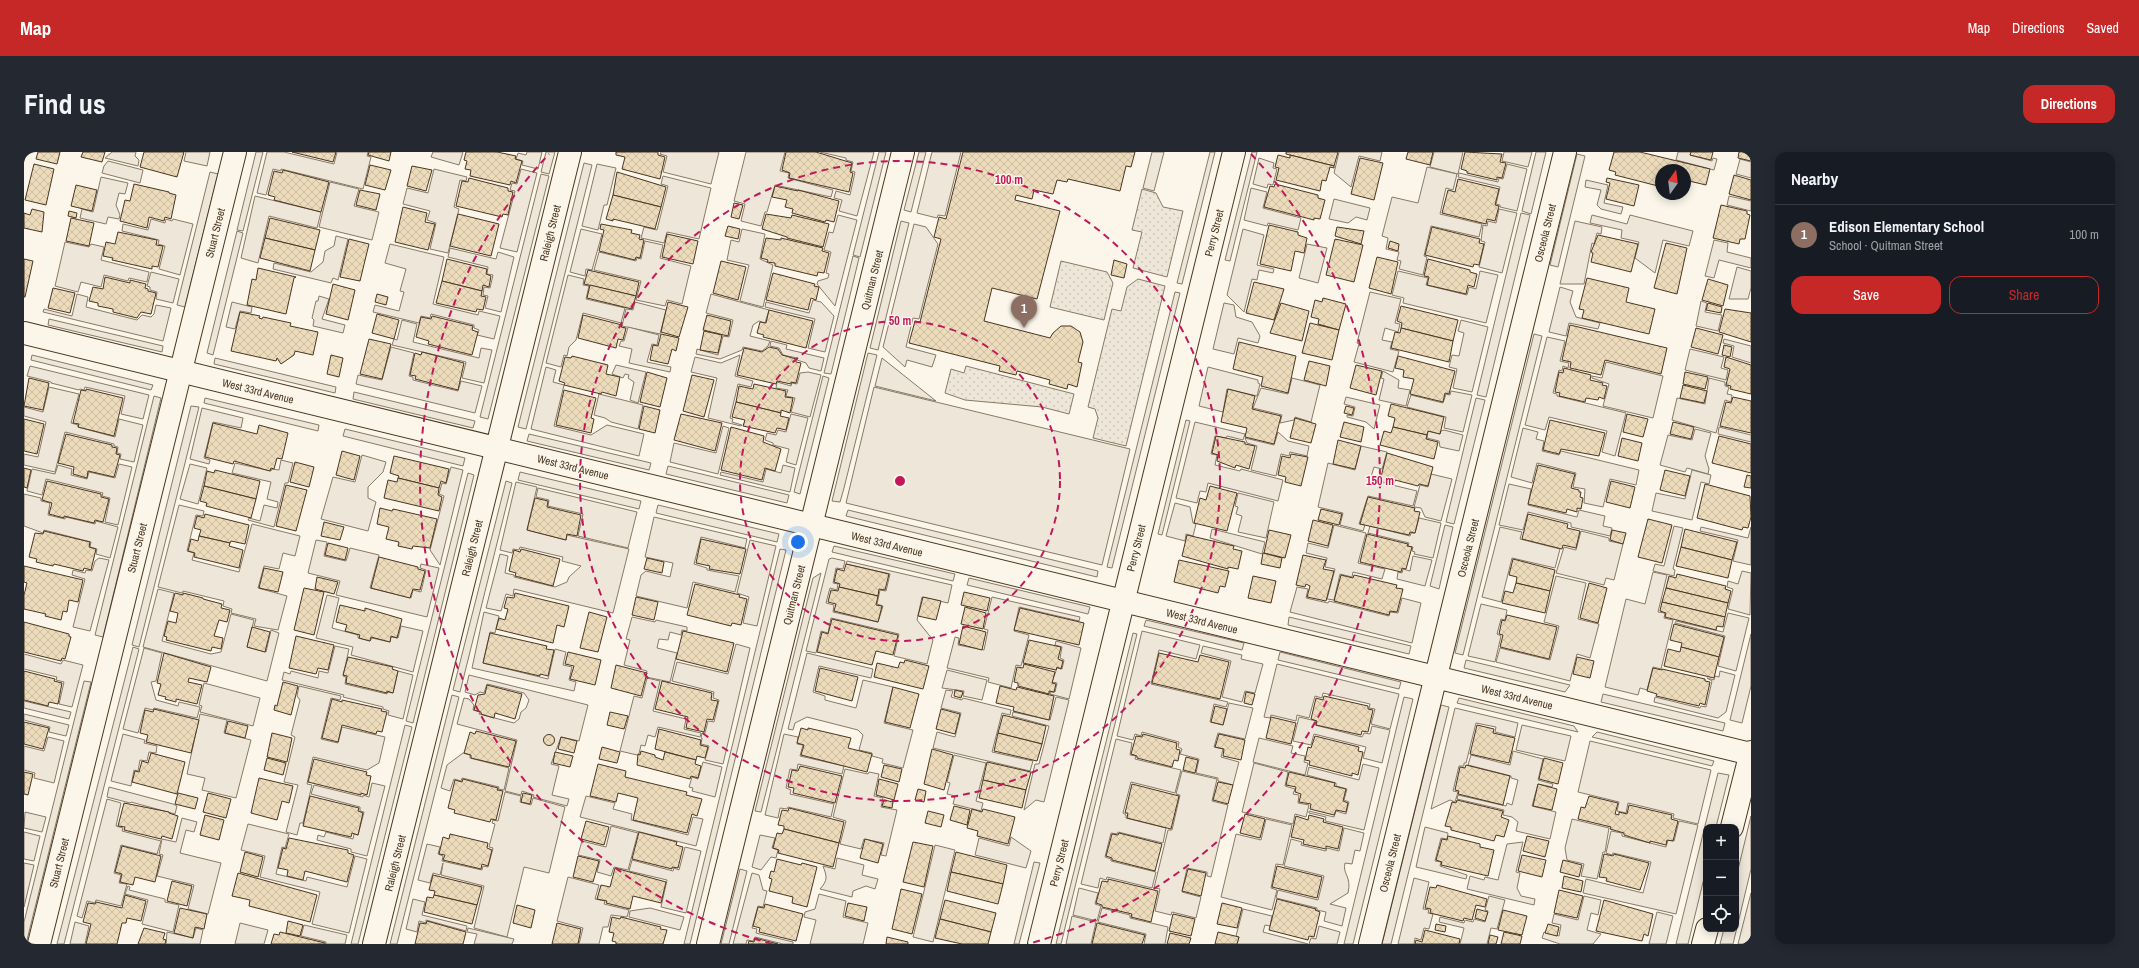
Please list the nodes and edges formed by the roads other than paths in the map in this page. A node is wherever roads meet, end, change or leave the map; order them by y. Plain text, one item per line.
1 (235, 152) edge
2 (570, 152) edge
3 (903, 152) edge
4 (1234, 152) edge
5 (1566, 152) edge
6 (24, 333) edge
7 (181, 372) junction
8 (497, 449) junction
9 (811, 526) junction
10 (1123, 602) junction
11 (1436, 678) junction
12 (1751, 753) edge
13 (1733, 824) edge
14 (1706, 932) edge
15 (39, 944) edge
16 (374, 944) edge
17 (708, 944) edge
18 (1039, 944) edge
19 (1370, 944) edge
20 (1703, 944) edge

1 - 7 street, Stuart Street
2 - 8 street, Raleigh Street
3 - 9 street, Quitman Street
4 - 10 street, Perry Street
5 - 11 street, Osceola Street
6 - 7 street, West 33rd Avenue
7 - 8 street, West 33rd Avenue
7 - 15 street, Stuart Street
8 - 9 street, West 33rd Avenue
8 - 16 street, Raleigh Street
9 - 10 street, West 33rd Avenue
9 - 17 street, Quitman Street
10 - 11 street, West 33rd Avenue
10 - 18 street, Perry Street
11 - 12 street, West 33rd Avenue
11 - 19 street, Osceola Street
12 - 13 street
14 - 20 street

